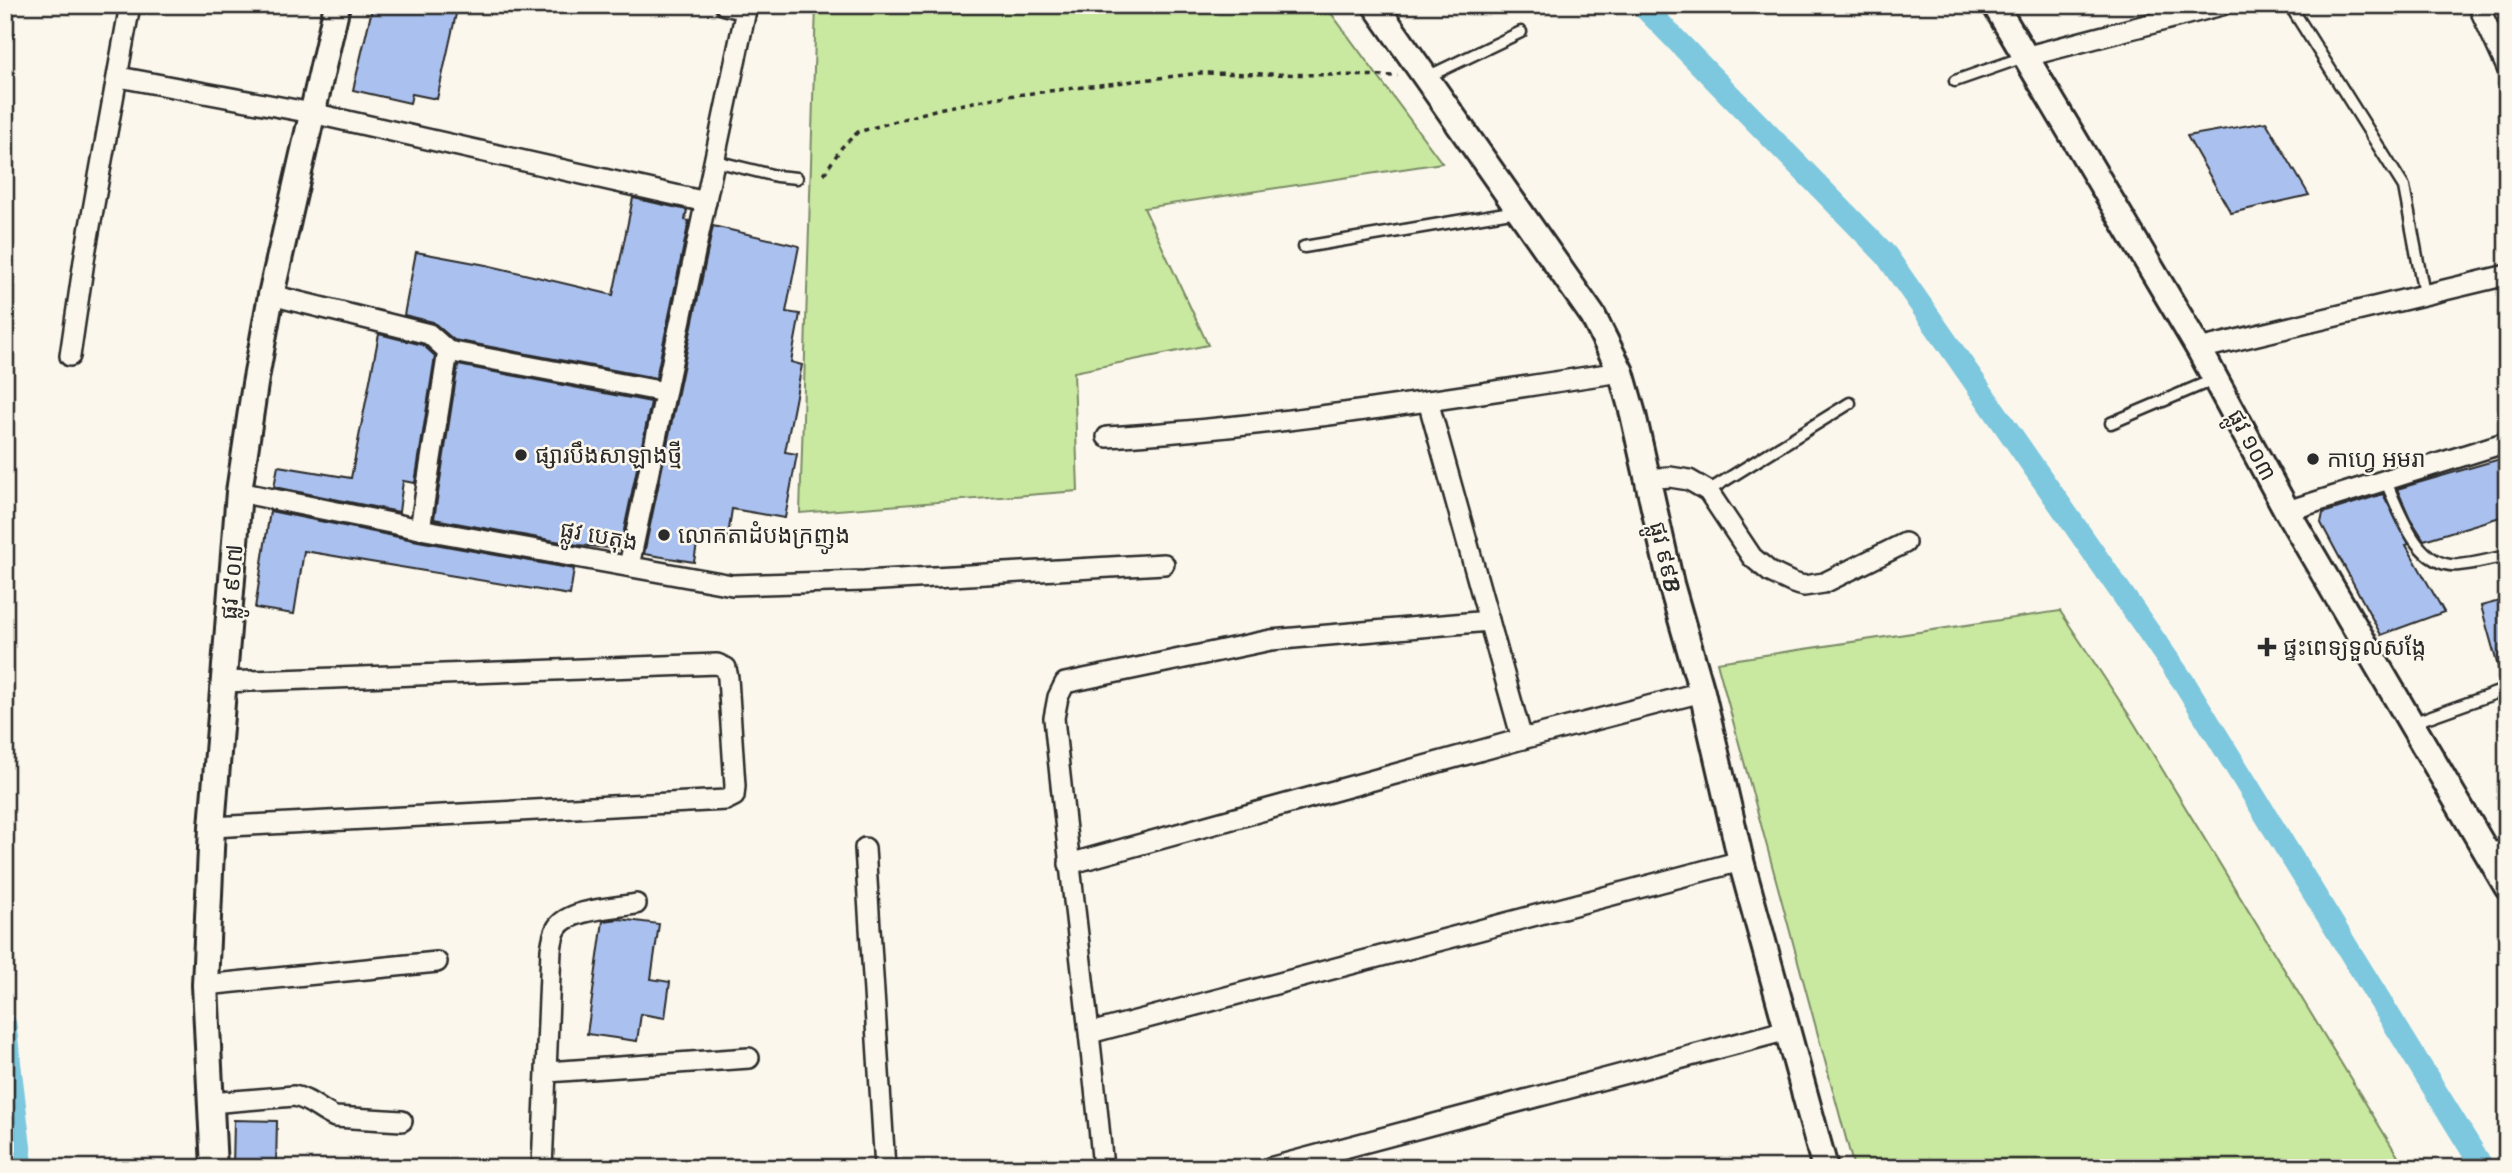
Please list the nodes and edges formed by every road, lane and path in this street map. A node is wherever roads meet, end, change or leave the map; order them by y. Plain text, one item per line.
1 (130, 5) edge
2 (337, 5) edge
3 (725, 5) edge
4 (1375, 5) edge
5 (1995, 5) edge
6 (2222, 5) edge
7 (2478, 5) edge
8 (2291, 7) edge
9 (1521, 32) dead end
10 (2024, 57) junction
11 (2507, 68) edge
12 (119, 77) junction
13 (1427, 77) junction
14 (1955, 81) dead end
15 (312, 113) junction
16 (715, 161) junction
17 (824, 174) dead end
18 (797, 178) dead end
19 (706, 202) junction
20 (1520, 211) junction
21 (1304, 247) dead end
22 (2507, 275) edge
23 (2424, 294) junction
24 (271, 295) junction
25 (2199, 349) junction
26 (448, 351) junction
27 (70, 356) dead end
28 (1621, 372) junction
29 (2216, 379) junction
30 (665, 392) junction
31 (1428, 401) junction
32 (1850, 403) dead end
33 (2111, 423) dead end
34 (1107, 437) dead end
35 (2507, 442) edge
36 (1647, 479) junction
37 (2385, 480) junction
38 (1708, 491) junction
39 (239, 492) junction
40 (2287, 511) junction
41 (420, 528) junction
42 (1905, 543) dead end
43 (2507, 556) edge
44 (1164, 564) dead end
45 (629, 566) junction
46 (1489, 621) junction
47 (224, 682) junction
48 (2507, 689) edge
49 (1702, 692) junction
50 (2412, 723) junction
51 (1522, 739) junction
52 (212, 827) junction
53 (865, 848) dead end
54 (2496, 848) edge
55 (1741, 861) junction
56 (1069, 864) junction
57 (2507, 887) edge
58 (636, 904) dead end
59 (437, 962) dead end
60 (205, 985) junction
61 (1788, 1030) junction
62 (1090, 1033) junction
63 (749, 1058) dead end
64 (547, 1072) junction
65 (211, 1103) junction
66 (402, 1121) dead end
67 (214, 1168) edge
68 (542, 1168) edge
69 (885, 1168) edge
70 (1103, 1168) edge
71 (1269, 1168) edge
72 (1825, 1168) edge

1 - 12 street
2 - 15 street, ផ្លូវ ៩០៧
3 - 16 street
4 - 13 street, ផ្លូវ ៩៩B
5 - 10 street, ផ្លូវ ១០៣
6 - 10 street
7 - 11 street
8 - 23 lane
9 - 13 lane
10 - 14 lane
10 - 25 street, ផ្លូវ ១០៣
12 - 15 street
12 - 27 street
13 - 17 path
13 - 20 street, ផ្លូវ ៩៩B
15 - 19 street
15 - 24 street, ផ្លូវ ៩០៧
16 - 18 lane
16 - 19 street
19 - 30 street
20 - 21 lane
20 - 28 street, ផ្លូវ ៩៩B
22 - 23 street
23 - 25 street
24 - 26 street
24 - 39 street, ផ្លូវ ៩០៧
25 - 29 street, ផ្លូវ ១០៣
26 - 30 street
26 - 41 street
28 - 31 street
28 - 36 street, ផ្លូវ ៩៩B
29 - 33 lane
29 - 40 street, ផ្លូវ ១០៣
30 - 45 street
31 - 34 street
31 - 46 street
32 - 38 lane
35 - 37 street
36 - 38 street
36 - 49 street, ផ្លូវ ៩៩B
37 - 40 street
37 - 43 lane
38 - 42 street
39 - 41 street, ផ្លូវ បេតុង
39 - 47 street, ផ្លូវ ៩០៧
40 - 50 street, ផ្លូវ ១០៣
41 - 45 street, ផ្លូវ បេតុង
44 - 45 street, ផ្លូវ បេតុង
46 - 51 street
46 - 56 street
47 - 52 street, ផ្លូវ ៩០៧
47 - 52 street
48 - 50 lane
49 - 51 street
49 - 55 street, ផ្លូវ ៩៩B
50 - 54 street, ផ្លូវ ១០៣
51 - 56 street
52 - 60 street, ផ្លូវ ៩០៧
53 - 69 street
54 - 57 street, ផ្លូវ ១០៣
55 - 61 street, ផ្លូវ ៩៩B
55 - 62 street
56 - 62 street
58 - 64 street
59 - 60 street
60 - 65 street, ផ្លូវ ៩០៧
61 - 71 street
61 - 72 street, ផ្លូវ ៩៩B
62 - 70 street
63 - 64 street
64 - 68 street
65 - 66 street
65 - 67 street, ផ្លូវ ៩០៧

